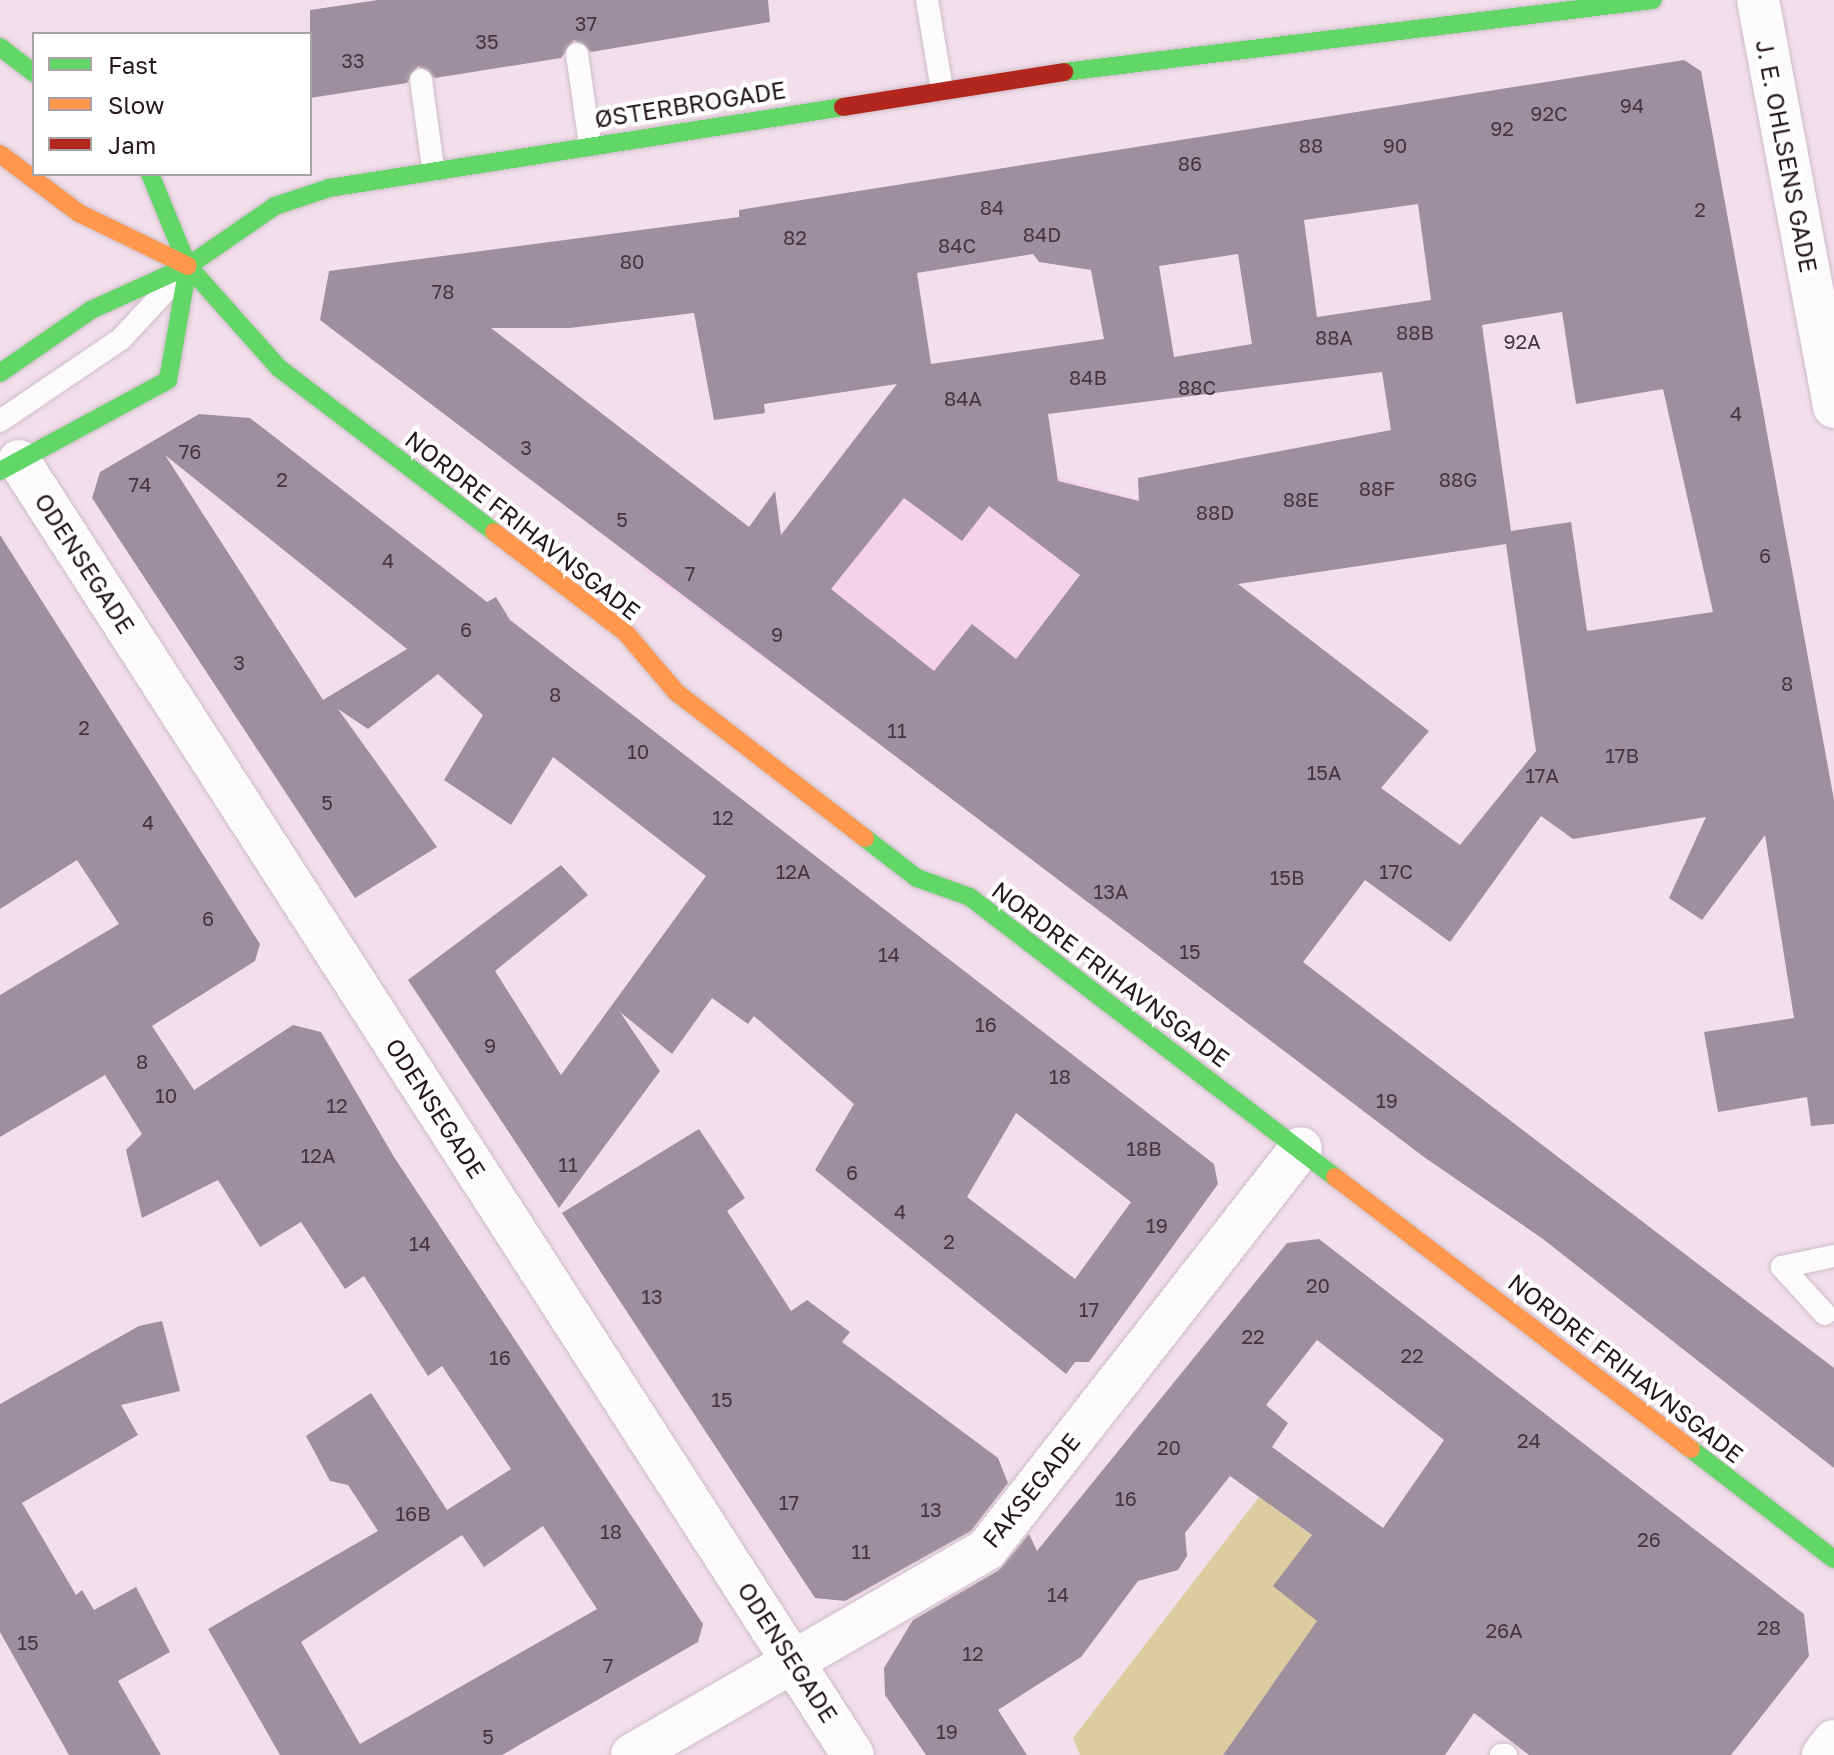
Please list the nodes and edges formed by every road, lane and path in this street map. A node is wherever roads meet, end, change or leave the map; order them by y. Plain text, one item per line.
1 (927, 0) edge
2 (1653, 0) edge
3 (1758, 0) edge
4 (1389, 10) dead end
5 (0, 47) edge
6 (1219, 48) junction
7 (577, 54) dead end
8 (32, 71) edge
9 (421, 80) dead end
10 (942, 90) junction
11 (590, 144) junction
12 (0, 154) edge
13 (433, 168) junction
14 (151, 176) edge
15 (188, 266) junction
16 (0, 373) edge
17 (1834, 407) edge
18 (0, 421) edge
19 (9, 466) edge
20 (1301, 1148) junction
21 (1834, 1256) edge
22 (1825, 1314) dead end
23 (1834, 1559) edge
24 (794, 1663) junction
25 (1834, 1741) edge
26 (632, 1755) edge
27 (853, 1755) edge
28 (1823, 1755) edge

1 - 10 lane
2 - 6 street, ØSTERBROGADE
3 - 17 street, J. E. OHLSENS GADE
4 - 6 street, ØSTERBROGADE
5 - 8 street
6 - 10 street, ØSTERBROGADE
7 - 11 lane
9 - 13 lane
10 - 11 street, ØSTERBROGADE
11 - 13 street, ØSTERBROGADE
12 - 15 street
13 - 15 street, ØSTERBROGADE
14 - 15 street
15 - 16 street, ØSTERBROGADE
15 - 18 lane
15 - 19 street
15 - 20 street, NORDRE FRIHAVNSGADE
19 - 24 street, ODENSEGADE
20 - 23 street, NORDRE FRIHAVNSGADE
20 - 24 street, FAKSEGADE
21 - 22 lane
24 - 26 street, FAKSEGADE
24 - 27 street, ODENSEGADE
25 - 28 street

